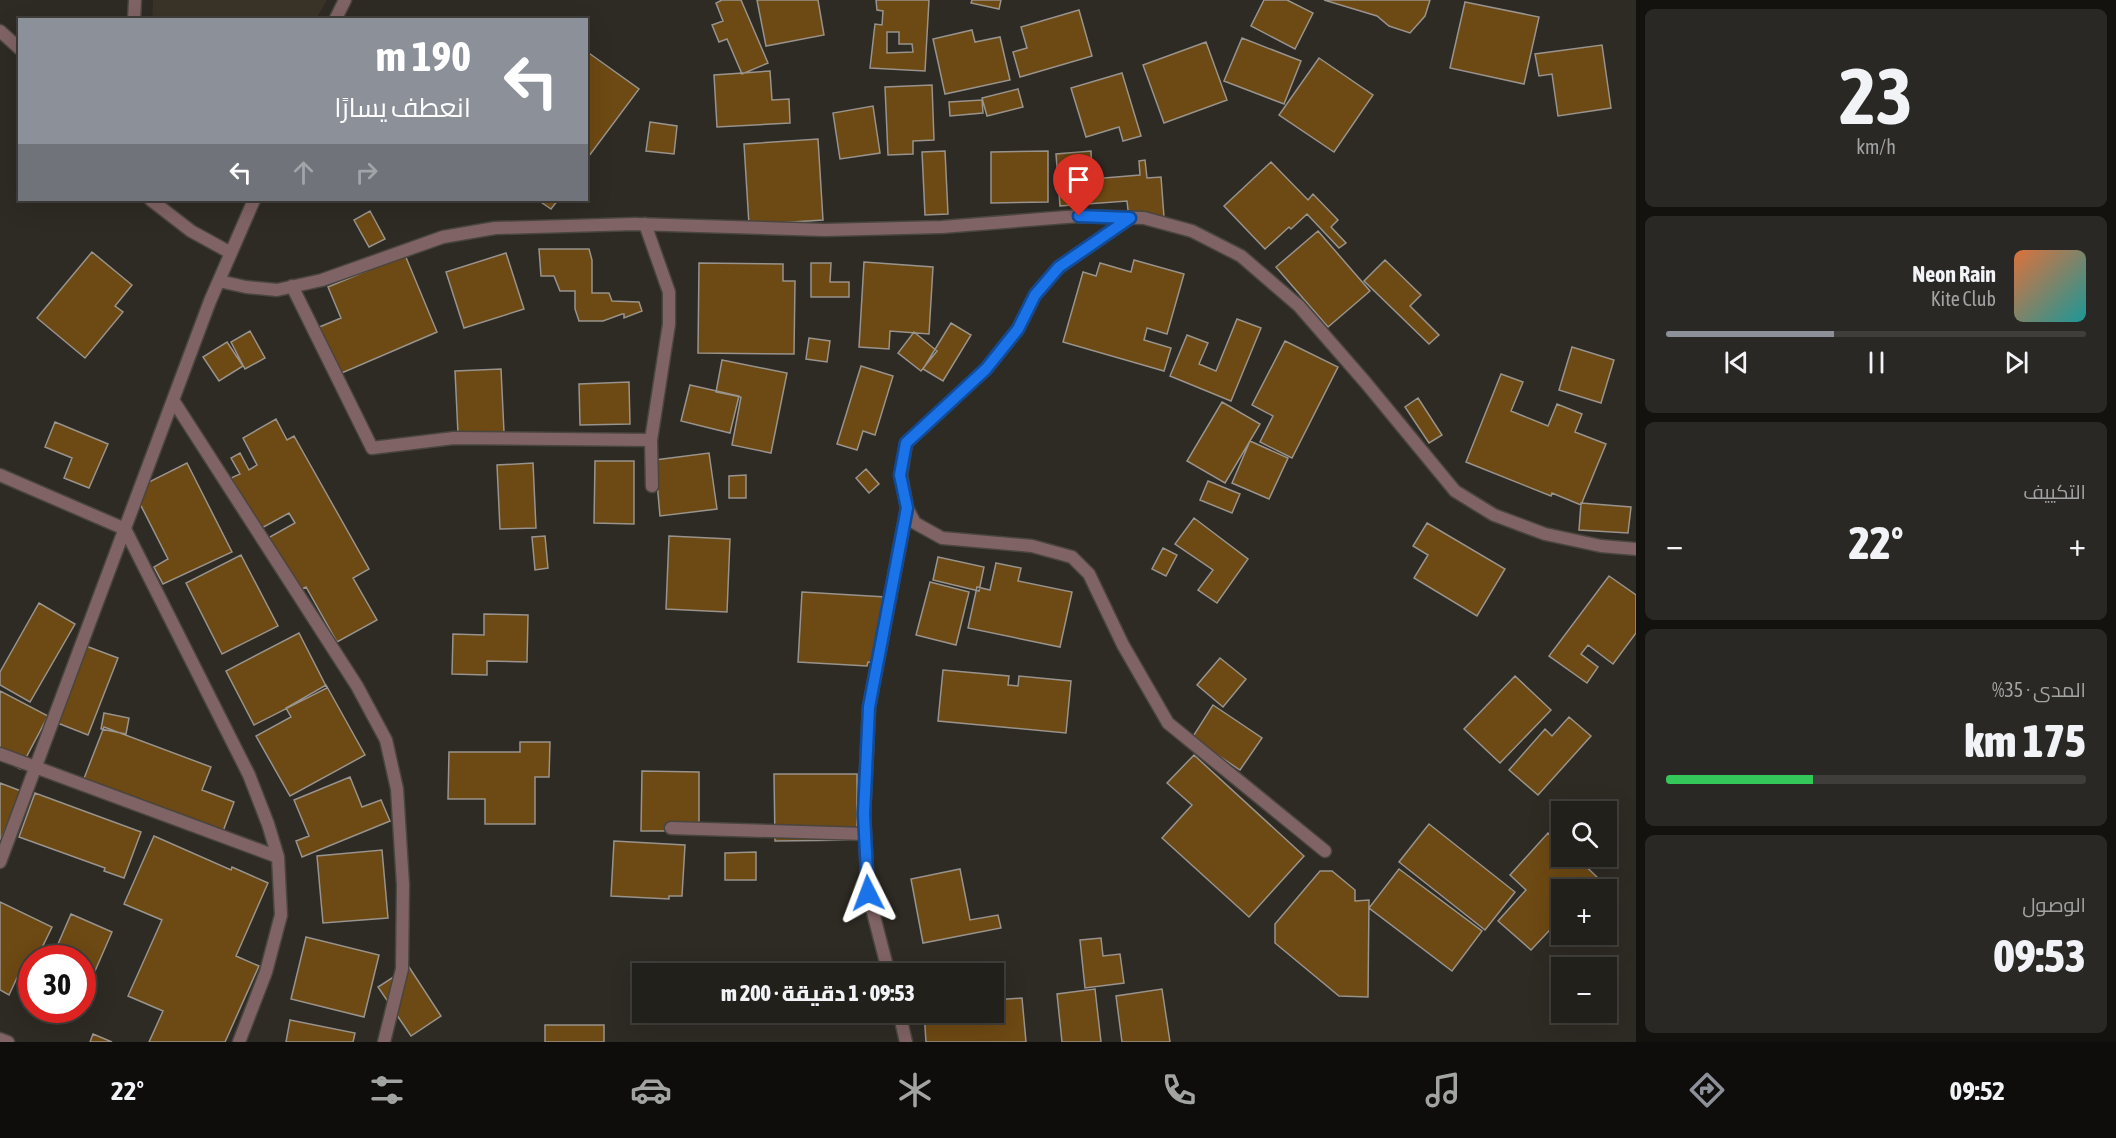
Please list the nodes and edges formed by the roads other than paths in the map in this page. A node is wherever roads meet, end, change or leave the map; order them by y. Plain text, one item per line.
1 (135, 0) edge
2 (345, 0) edge
3 (134, 18) edge
4 (336, 18) edge
5 (0, 31) edge
6 (18, 47) edge
7 (152, 201) edge
8 (254, 201) edge
9 (1130, 218) junction
10 (645, 224) junction
11 (231, 253) junction
12 (219, 281) junction
13 (292, 286) junction
14 (173, 400) junction
15 (651, 440) junction
16 (0, 475) edge
17 (652, 486) dead end
18 (907, 508) junction
19 (125, 529) junction
20 (1636, 549) edge
21 (0, 754) edge
22 (36, 767) junction
23 (671, 828) dead end
24 (865, 834) junction
25 (1325, 851) dead end
26 (278, 857) junction
27 (0, 862) edge
28 (886, 963) edge
29 (902, 1023) edge
30 (0, 1039) edge
31 (8, 1042) edge
32 (239, 1042) edge
33 (384, 1042) edge
34 (906, 1042) edge

1 - 3 street
2 - 4 street
5 - 6 street
7 - 11 street
8 - 11 street
9 - 10 street
9 - 18 street
9 - 20 street
10 - 13 street
10 - 15 street
11 - 12 street
12 - 13 street
12 - 14 street
13 - 15 street
14 - 19 street
14 - 33 street
15 - 17 street
16 - 19 street
18 - 24 street
18 - 25 street
19 - 22 street
19 - 26 street
21 - 22 street
22 - 26 street
22 - 27 street
23 - 24 street
24 - 28 street
26 - 32 street
29 - 34 street
30 - 31 street

